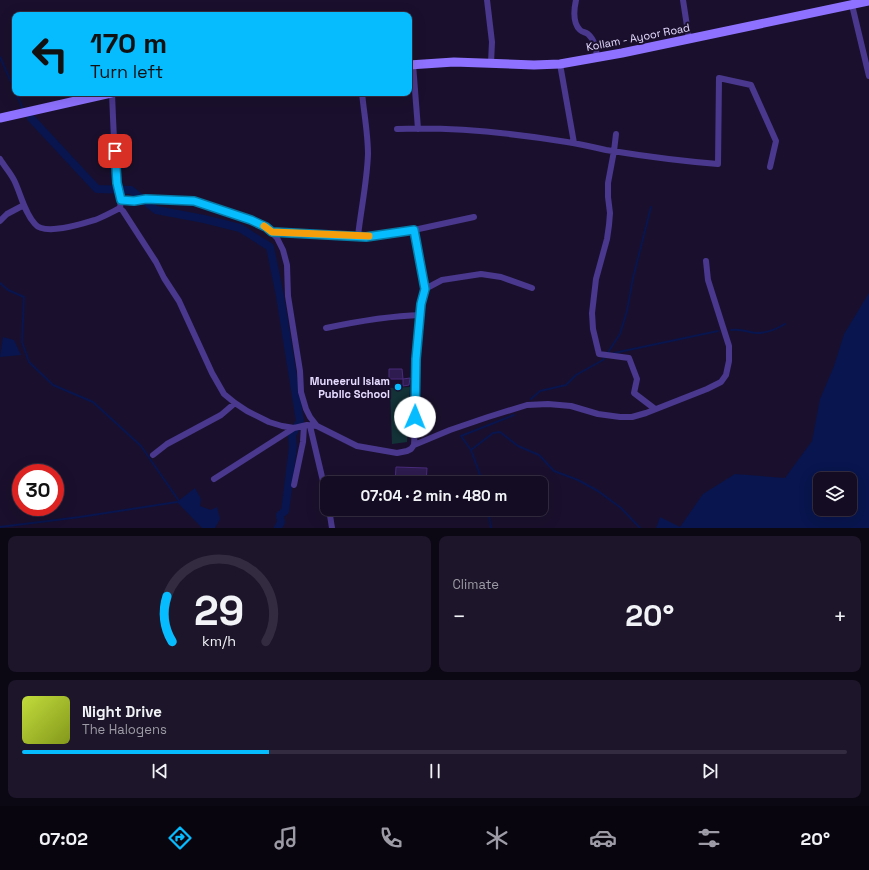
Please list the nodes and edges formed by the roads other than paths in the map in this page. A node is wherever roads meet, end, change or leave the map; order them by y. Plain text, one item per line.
1 (487, 0) edge
2 (576, 0) edge
3 (683, 0) edge
4 (869, 1) edge
5 (852, 5) junction
6 (689, 39) junction
7 (598, 57) junction
8 (491, 63) junction
9 (560, 64) junction
10 (412, 65) edge
11 (412, 74) edge
12 (869, 76) edge
13 (99, 96) edge
14 (112, 96) edge
15 (362, 96) edge
16 (0, 118) edge
17 (397, 129) dead end
18 (418, 129) junction
19 (616, 134) dead end
20 (574, 143) junction
21 (614, 151) junction
22 (0, 159) edge
23 (770, 167) dead end
24 (121, 200) junction
25 (24, 205) junction
26 (120, 208) junction
27 (474, 217) dead end
28 (0, 221) edge
29 (414, 230) junction
30 (272, 232) junction
31 (358, 236) junction
32 (706, 261) dead end
33 (532, 288) dead end
34 (425, 289) junction
35 (421, 315) junction
36 (326, 328) dead end
37 (235, 403) junction
38 (655, 410) junction
39 (318, 426) junction
40 (301, 427) junction
41 (414, 445) junction
42 (153, 455) dead end
43 (214, 479) dead end
44 (320, 479) edge
45 (294, 485) dead end
46 (330, 516) edge
47 (332, 528) edge

1 - 8 street
2 - 7 street
3 - 6 street
4 - 5 main road, Kollam - Ayoor Road
5 - 6 main road, Kollam - Ayoor Road
5 - 12 street
6 - 7 main road, Kollam - Ayoor Road
7 - 9 main road, Kollam - Ayoor Road
8 - 9 main road, Kollam - Ayoor Road
8 - 10 main road, Kollam - Ayoor Road
9 - 20 street
11 - 18 street
13 - 16 main road
14 - 24 street
15 - 31 street
17 - 18 street
18 - 20 street
19 - 21 street
20 - 21 street
21 - 23 street
21 - 38 street
22 - 25 street
24 - 26 street
24 - 30 street
25 - 26 street
25 - 28 street
26 - 37 street
27 - 29 street
29 - 31 street
29 - 34 street
30 - 31 street
30 - 39 street
32 - 38 street
33 - 34 street
34 - 35 street
35 - 36 street
35 - 41 street
37 - 40 street
37 - 42 street
38 - 41 street
39 - 40 street
39 - 41 street
40 - 43 street
40 - 44 street
40 - 45 street
46 - 47 street

